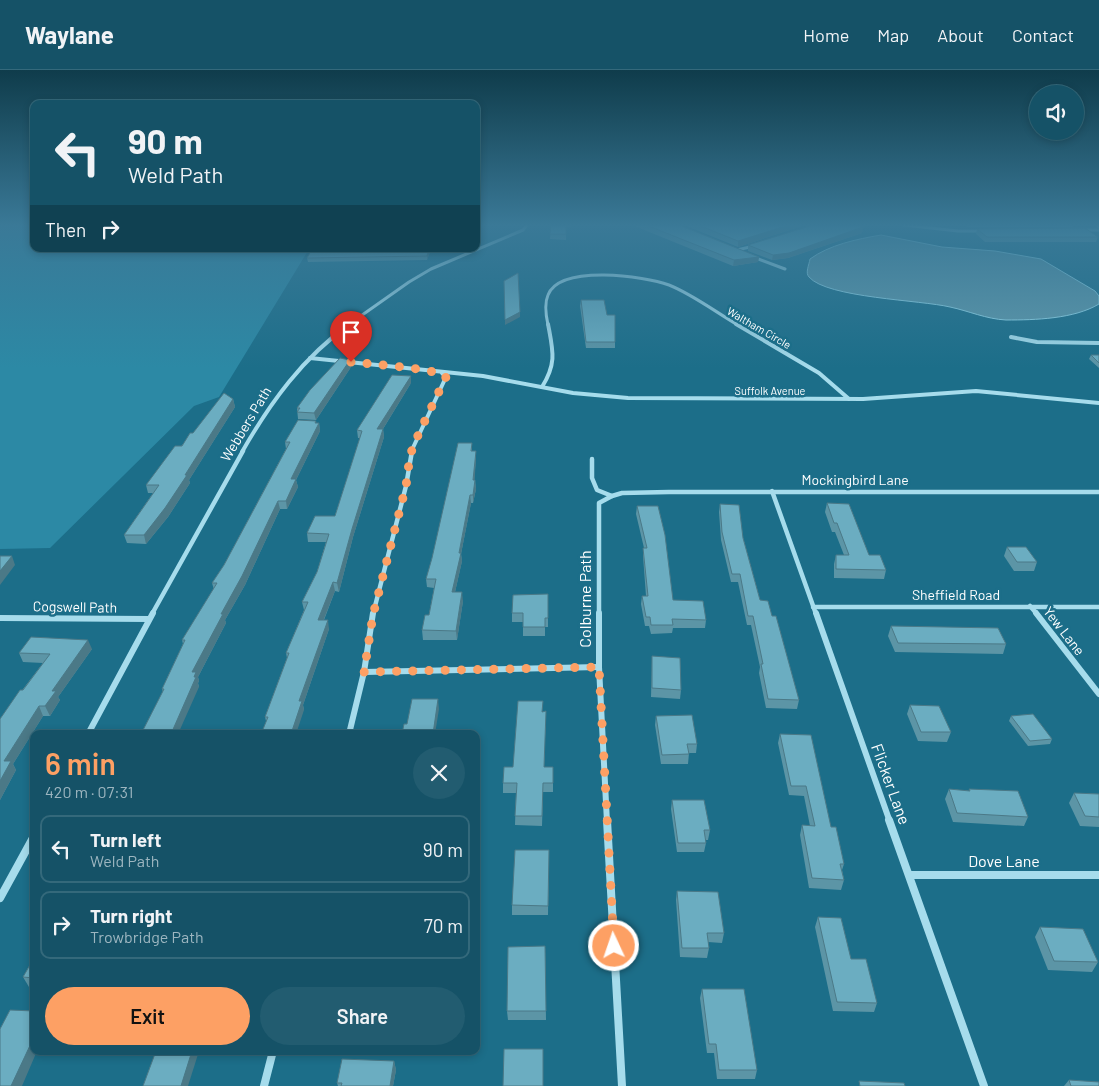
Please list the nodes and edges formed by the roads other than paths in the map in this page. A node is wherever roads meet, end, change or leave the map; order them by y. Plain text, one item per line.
1 (425, 272) edge
2 (1011, 337) dead end
3 (1099, 344) edge
4 (310, 358) junction
5 (442, 374) junction
6 (542, 387) junction
7 (849, 400) junction
8 (1099, 402) edge
9 (592, 459) dead end
10 (772, 492) junction
11 (1099, 492) edge
12 (612, 496) junction
13 (1030, 606) junction
14 (813, 607) junction
15 (1099, 607) edge
16 (0, 618) edge
17 (149, 619) junction
18 (599, 667) junction
19 (364, 672) junction
20 (1099, 694) edge
21 (90, 730) edge
22 (350, 730) edge
23 (30, 843) edge
24 (910, 875) junction
25 (1099, 875) edge
26 (0, 898) edge
27 (272, 1055) edge
28 (264, 1086) edge
29 (622, 1086) edge
30 (984, 1086) edge

1 - 4 street, Webbers Path
2 - 3 street
4 - 5 street, Suffolk Avenue
4 - 17 street, Webbers Path
5 - 6 street, Suffolk Avenue
5 - 19 street
6 - 7 street, Suffolk Avenue
6 - 7 street, Waltham Circle
7 - 8 street, Suffolk Avenue
9 - 12 street
10 - 11 street, Mockingbird Lane
10 - 12 street, Mockingbird Lane
10 - 14 street, Flicker Lane
12 - 18 street, Colburne Path
13 - 14 street, Sheffield Road
13 - 15 street, Sheffield Road
13 - 20 street, Yew Lane
14 - 24 street, Flicker Lane
16 - 17 street, Cogswell Path
17 - 21 street, Webbers Path
18 - 19 street
18 - 29 street, Colburne Path
19 - 22 street
23 - 26 street
24 - 25 street, Dove Lane
24 - 30 street, Flicker Lane
27 - 28 street

